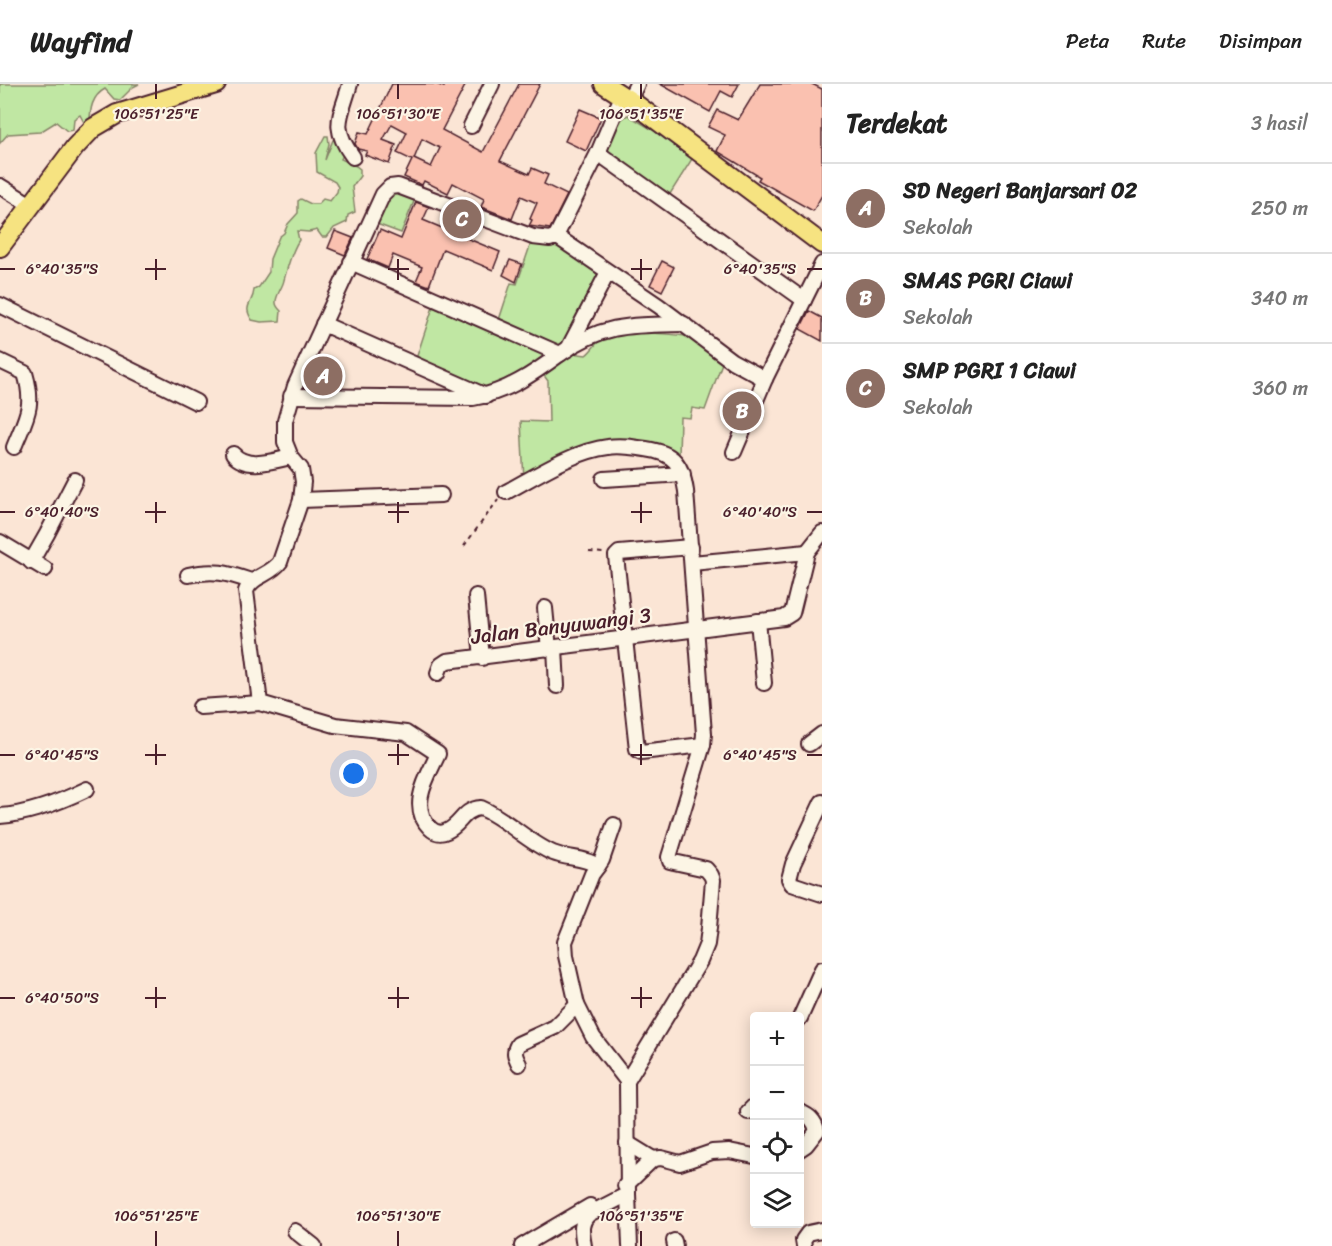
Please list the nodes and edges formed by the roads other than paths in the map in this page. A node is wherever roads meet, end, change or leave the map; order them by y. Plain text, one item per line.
1 (216, 84) edge
2 (350, 84) edge
3 (492, 84) edge
4 (604, 84) edge
5 (629, 93) edge
6 (471, 126) dead end
7 (598, 153) junction
8 (353, 157) dead end
9 (0, 186) edge
10 (31, 205) junction
11 (556, 236) junction
12 (822, 244) edge
13 (0, 247) edge
14 (351, 262) junction
15 (822, 264) edge
16 (608, 272) junction
17 (804, 300) junction
18 (0, 305) edge
19 (323, 324) junction
20 (684, 324) junction
21 (564, 352) junction
22 (0, 360) edge
23 (765, 379) junction
24 (291, 396) junction
25 (486, 396) junction
26 (196, 402) dead end
27 (14, 447) dead end
28 (734, 452) dead end
29 (233, 454) dead end
30 (291, 457) junction
31 (683, 474) junction
32 (604, 479) dead end
33 (75, 480) dead end
34 (506, 492) road end
35 (441, 495) dead end
36 (301, 500) junction
37 (822, 533) edge
38 (0, 542) edge
39 (691, 547) junction
40 (807, 552) junction
41 (31, 562) junction
42 (692, 563) junction
43 (45, 569) dead end
44 (188, 575) dead end
45 (251, 581) junction
46 (476, 596) dead end
47 (544, 608) dead end
48 (758, 621) junction
49 (696, 630) junction
50 (625, 640) junction
51 (552, 649) junction
52 (482, 658) junction
53 (438, 673) dead end
54 (764, 683) dead end
55 (557, 686) dead end
56 (260, 703) junction
57 (200, 706) dead end
58 (822, 734) edge
59 (809, 744) dead end
60 (703, 745) junction
61 (87, 789) dead end
62 (822, 802) edge
63 (0, 816) edge
64 (614, 825) dead end
65 (598, 866) junction
66 (822, 894) edge
67 (822, 969) edge
68 (577, 1005) junction
69 (803, 1012) edge
70 (519, 1064) dead end
71 (627, 1081) junction
72 (804, 1114) edge
73 (627, 1143) junction
74 (804, 1147) edge
75 (750, 1155) edge
76 (653, 1159) junction
77 (628, 1189) junction
78 (822, 1230) edge
79 (295, 1231) dead end
80 (314, 1246) edge
81 (522, 1246) edge
82 (584, 1246) edge
83 (630, 1246) edge
84 (804, 1246) edge

1 - 10 main road
2 - 8 street
3 - 6 street
4 - 5 main road
5 - 7 street
5 - 12 main road
7 - 11 street
7 - 17 street
9 - 10 street
10 - 13 main road
11 - 14 street
11 - 16 street
14 - 19 street
14 - 21 street
15 - 17 street
16 - 20 street
16 - 21 street
17 - 23 street
18 - 26 street
19 - 24 street
19 - 25 street
20 - 21 street
20 - 23 street
21 - 25 street
22 - 27 street
23 - 28 street
24 - 25 street
24 - 30 street
29 - 30 street
30 - 36 street
31 - 32 street
31 - 34 street
31 - 39 street
33 - 41 street
35 - 36 street
36 - 45 street
37 - 40 street
38 - 41 street
39 - 42 street
39 - 50 street
40 - 42 street
40 - 48 street, Jalan Banyuwangi 3
41 - 43 street
42 - 49 street
44 - 45 street
45 - 56 street
46 - 52 street
47 - 51 street
48 - 49 street, Jalan Banyuwangi 3
48 - 54 street
49 - 50 street, Jalan Banyuwangi 3
49 - 60 street
50 - 51 street, Jalan Banyuwangi 3
50 - 60 street
51 - 52 street, Jalan Banyuwangi 3
51 - 55 street
52 - 53 street, Jalan Banyuwangi 3
56 - 57 street
56 - 65 street
58 - 59 street
60 - 71 street
61 - 63 street
62 - 66 street
64 - 65 street
65 - 68 street
67 - 69 street
68 - 70 street
68 - 71 street
71 - 73 street
72 - 74 street
73 - 76 street
73 - 77 street
75 - 76 street
76 - 77 street
77 - 81 street
77 - 82 street
77 - 83 street
78 - 84 street
79 - 80 street

